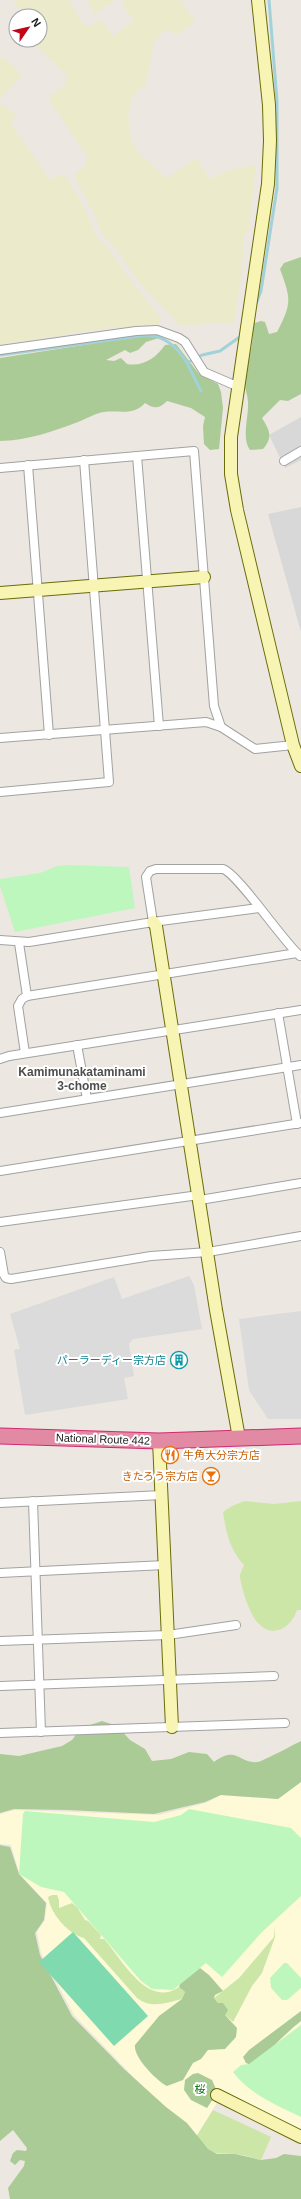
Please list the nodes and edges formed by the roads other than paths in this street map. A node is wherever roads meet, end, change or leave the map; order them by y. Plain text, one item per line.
1 (258, 0) edge
2 (0, 350) edge
3 (239, 387) junction
4 (301, 451) edge
5 (138, 456) junction
6 (84, 460) junction
7 (284, 461) dead end
8 (28, 465) junction
9 (0, 468) edge
10 (204, 577) junction
11 (148, 581) junction
12 (94, 586) junction
13 (38, 590) junction
14 (0, 593) edge
15 (159, 726) junction
16 (221, 727) junction
17 (105, 730) junction
18 (49, 734) junction
19 (0, 738) edge
20 (293, 745) junction
21 (301, 766) edge
22 (0, 792) edge
23 (258, 908) junction
24 (153, 922) junction
25 (0, 940) edge
26 (20, 943) junction
27 (299, 955) edge
28 (163, 975) junction
29 (28, 996) junction
30 (301, 1010) edge
31 (278, 1013) junction
32 (172, 1030) junction
33 (77, 1045) junction
34 (25, 1053) junction
35 (0, 1059) edge
36 (301, 1065) edge
37 (287, 1068) junction
38 (181, 1084) junction
39 (87, 1100) junction
40 (0, 1113) edge
41 (299, 1124) edge
42 (190, 1142) junction
43 (0, 1171) edge
44 (301, 1183) edge
45 (199, 1198) junction
46 (0, 1222) edge
47 (301, 1236) edge
48 (0, 1252) edge
49 (208, 1252) junction
50 (0, 1436) edge
51 (301, 1436) edge
52 (239, 1438) junction
53 (159, 1441) junction
54 (162, 1495) junction
55 (34, 1501) junction
56 (0, 1503) edge
57 (165, 1566) junction
58 (36, 1571) junction
59 (0, 1572) edge
60 (236, 1625) dead end
61 (168, 1635) junction
62 (38, 1640) junction
63 (0, 1641) edge
64 (274, 1676) dead end
65 (170, 1680) junction
66 (39, 1685) junction
67 (0, 1686) edge
68 (284, 1723) dead end
69 (172, 1727) junction
70 (41, 1732) junction
71 (0, 1733) edge
72 (217, 2095) dead end
73 (301, 2137) edge

1 - 3 street
2 - 3 street
3 - 20 street
4 - 7 street
5 - 6 street
5 - 10 street
5 - 11 street
6 - 8 street
6 - 12 street
8 - 9 street
8 - 13 street
10 - 11 street
10 - 16 street
11 - 12 street
11 - 15 street
12 - 13 street
12 - 17 street
13 - 14 street
13 - 18 street
15 - 16 street
15 - 17 street
16 - 20 street
17 - 18 street
17 - 22 street
18 - 19 street
20 - 21 street
23 - 24 street
23 - 24 street
23 - 27 street
24 - 26 street
24 - 28 street
25 - 26 street
26 - 29 street
27 - 28 street
28 - 29 street
28 - 32 street
29 - 34 street
30 - 31 street
31 - 32 street
31 - 37 street
32 - 33 street
32 - 38 street
33 - 34 street
33 - 39 street
34 - 35 street
36 - 37 street
37 - 38 street
37 - 41 street
38 - 39 street
38 - 42 street
39 - 40 street
41 - 42 street
42 - 43 street
42 - 45 street
44 - 45 street
45 - 46 street
45 - 49 street
47 - 49 street
48 - 49 street
49 - 52 street
50 - 53 highway, National Route 442
51 - 52 highway, National Route 442
52 - 53 highway, National Route 442
53 - 54 street
54 - 55 street
54 - 57 street
55 - 56 street
55 - 58 street
57 - 58 street
57 - 61 street
58 - 59 street
58 - 62 street
60 - 61 street
61 - 62 street
61 - 65 street
62 - 63 street
62 - 66 street
64 - 65 street
65 - 66 street
65 - 69 street
66 - 67 street
66 - 70 street
68 - 69 street
69 - 70 street
70 - 71 street
72 - 73 street

